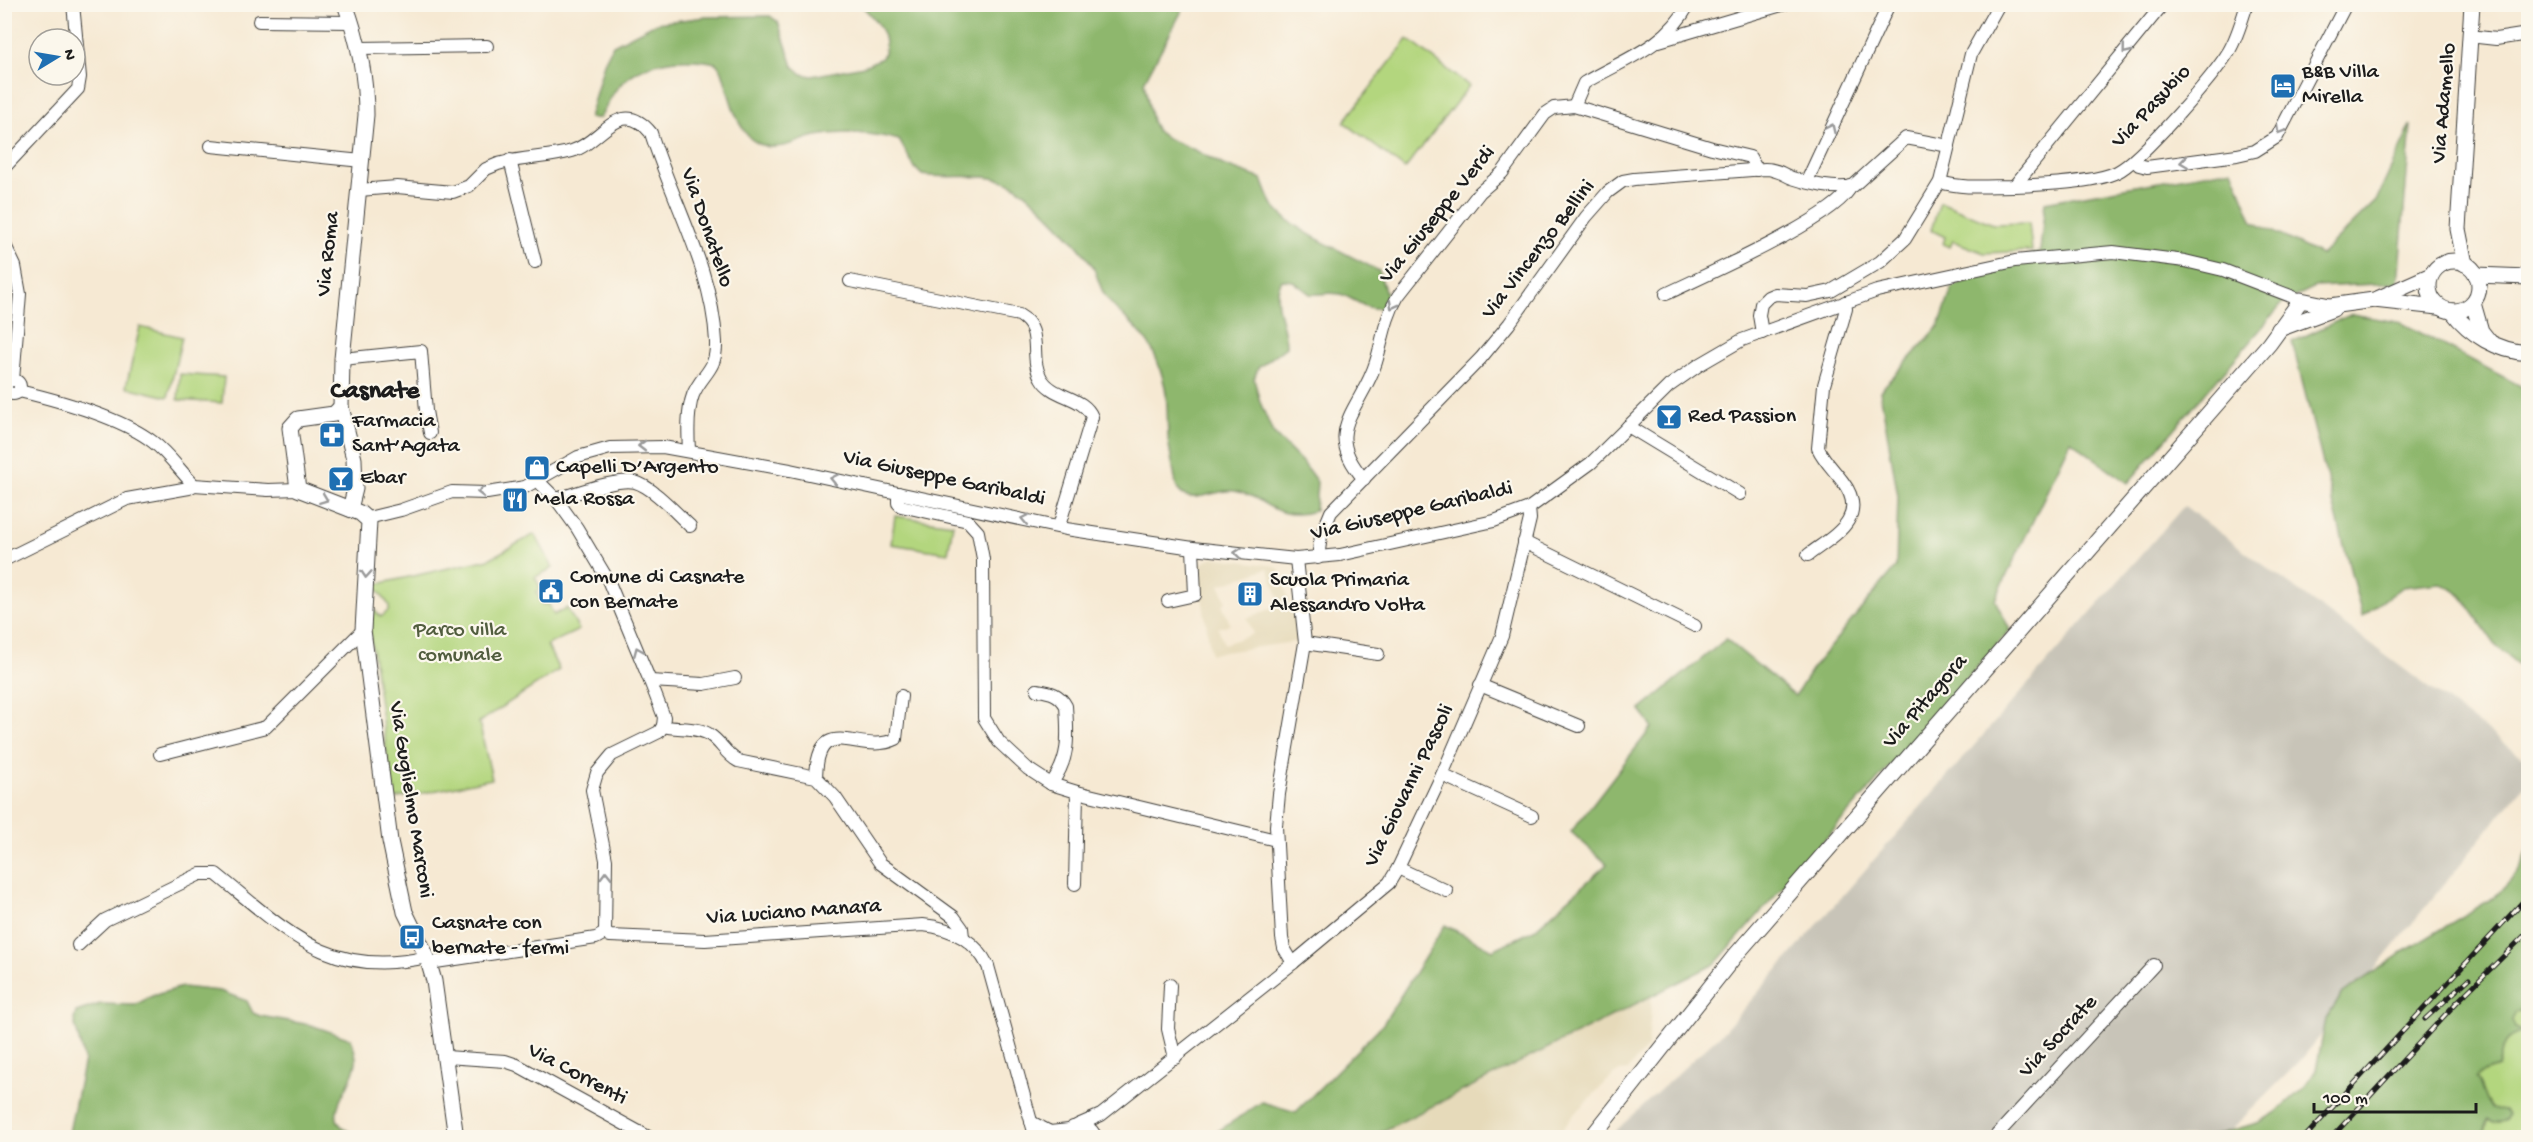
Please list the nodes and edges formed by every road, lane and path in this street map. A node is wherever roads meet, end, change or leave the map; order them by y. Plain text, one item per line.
1 (73, 4) edge
2 (345, 4) edge
3 (1785, 4) edge
4 (1889, 4) edge
5 (2000, 4) edge
6 (2163, 4) edge
7 (2247, 4) edge
8 (2346, 4) edge
9 (2472, 4) edge
10 (1687, 9) edge
11 (259, 21) dead end
12 (352, 22) junction
13 (1704, 29) junction
14 (2529, 34) edge
15 (2469, 36) junction
16 (1658, 41) junction
17 (487, 46) dead end
18 (360, 48) junction
19 (1574, 106) junction
20 (211, 146) dead end
21 (1949, 146) junction
22 (510, 160) junction
23 (2134, 160) junction
24 (362, 161) junction
25 (2036, 161) junction
26 (4, 168) edge
27 (1757, 170) junction
28 (1807, 181) junction
29 (1940, 182) junction
30 (2041, 185) junction
31 (1851, 186) junction
32 (2015, 186) junction
33 (358, 190) junction
34 (2458, 229) junction
35 (4, 243) edge
36 (535, 262) dead end
37 (2443, 263) junction
38 (2471, 269) junction
39 (2431, 275) junction
40 (2529, 277) edge
41 (850, 281) dead end
42 (1666, 294) dead end
43 (2476, 297) junction
44 (2301, 300) junction
45 (2374, 300) junction
46 (1845, 302) junction
47 (2346, 305) junction
48 (2445, 309) junction
49 (2277, 330) junction
50 (1762, 333) junction
51 (2491, 344) junction
52 (2529, 353) edge
53 (342, 359) junction
54 (11, 387) edge
55 (341, 407) junction
56 (1628, 426) junction
57 (430, 433) dead end
58 (689, 450) junction
59 (1364, 479) junction
60 (537, 480) junction
61 (194, 485) junction
62 (298, 489) junction
63 (898, 492) junction
64 (1740, 494) dead end
65 (556, 499) junction
66 (1529, 508) junction
67 (350, 509) junction
68 (368, 518) junction
69 (690, 526) dead end
70 (1059, 526) junction
71 (1524, 542) junction
72 (1193, 548) junction
73 (1808, 555) dead end
74 (1318, 558) junction
75 (1296, 559) junction
76 (4, 560) edge
77 (1168, 601) dead end
78 (1695, 626) dead end
79 (363, 630) junction
80 (1305, 643) junction
81 (1378, 654) dead end
82 (735, 678) dead end
83 (650, 681) junction
84 (1480, 685) junction
85 (1037, 690) dead end
86 (901, 696) dead end
87 (663, 726) junction
88 (1579, 726) dead end
89 (160, 754) dead end
90 (1442, 775) junction
91 (816, 777) junction
92 (1051, 784) junction
93 (1077, 792) junction
94 (1532, 816) dead end
95 (1276, 840) junction
96 (1398, 868) junction
97 (1075, 884) dead end
98 (1447, 891) dead end
99 (605, 933) junction
100 (963, 937) junction
101 (78, 945) dead end
102 (428, 960) junction
103 (1293, 963) junction
104 (2154, 965) dead end
105 (1170, 985) dead end
106 (446, 1057) junction
107 (1175, 1058) junction
108 (1101, 1115) junction
109 (1031, 1122) junction
110 (1070, 1131) edge
111 (1096, 1136) edge
112 (456, 1137) edge
113 (650, 1137) edge
114 (1039, 1137) edge
115 (1592, 1137) edge
116 (1994, 1137) edge

1 - 26 street
2 - 12 street, Via Roma
3 - 13 street
28 -> 4 street
5 - 21 street
6 -> 25 street
7 - 23 street, Via Pasubio
8 -> 23 street
9 - 15 street
10 - 13 street
10 - 16 street
11 - 12 street
12 - 18 street, Via Roma
13 - 16 street
14 - 15 street, Via Adamello
15 - 34 street, Via Adamello
16 - 19 street
17 - 18 street
18 - 24 street, Via Roma
19 - 27 street
19 -> 59 street, Via Giuseppe Verdi
20 - 24 street
21 - 29 street
21 - 31 street
22 - 33 street
22 - 36 street
22 - 58 street, Via Donatello
23 - 30 street, Via Pasubio
24 - 33 street, Via Roma
25 - 30 street
25 - 32 street
27 - 28 street, Via Vincenzo Bellini
27 - 59 street, Via Vincenzo Bellini
28 - 31 street, Via Vincenzo Bellini
29 - 32 street, Via Pasubio
29 - 50 street
30 - 32 street, Via Pasubio
31 - 42 street
33 - 53 street, Via Roma
34 - 37 street, Via Adamello
34 - 38 street, Via Adamello
35 - 54 street
37 - 38 street
37 - 39 street
38 - 40 street
38 - 43 street
39 - 45 street, Via Giuseppe Garibaldi
39 - 48 street
40 - 43 street
41 - 70 street
43 - 48 street
43 - 51 street
44 - 46 street, Via Giuseppe Garibaldi
44 - 47 street, Via Giuseppe Garibaldi
44 - 49 street, Via Pitagora
45 - 47 street, Via Giuseppe Garibaldi
45 - 48 street, Via Giuseppe Garibaldi
46 - 50 street, Via Giuseppe Garibaldi
46 - 73 street
47 - 49 street
48 - 51 street
49 - 115 street, Via Pitagora
50 - 56 street, Via Giuseppe Garibaldi
51 - 52 street
53 - 55 street, Via Roma
53 - 57 street
54 - 61 street
55 - 62 street
55 - 67 street, Via Roma
56 - 64 street
56 - 66 street, Via Giuseppe Garibaldi
58 -> 60 street, Via Giuseppe Garibaldi
63 -> 58 street, Via Giuseppe Garibaldi
59 - 74 street, Via Vincenzo Bellini
60 - 65 street
60 -> 68 street, Via Giuseppe Garibaldi
61 - 62 street
61 - 76 street
62 -> 67 street
70 -> 63 street, Via Giuseppe Garibaldi
63 - 92 street
65 - 69 street
83 -> 65 street
66 - 71 street, Via Giovanni Pascoli
66 - 74 street, Via Giuseppe Garibaldi
67 - 68 street
68 -> 79 street, Via Guglielmo Marconi
70 - 72 street, Via Giuseppe Garibaldi
71 - 78 street
71 - 84 street, Via Giovanni Pascoli
75 -> 72 street, Via Giuseppe Garibaldi
72 - 77 street
74 - 75 street, Via Giuseppe Garibaldi
75 - 80 street
79 - 89 street
79 - 102 street, Via Guglielmo Marconi
80 - 81 street
80 - 95 street
82 - 83 street
83 - 87 street
84 - 88 street
84 - 90 street, Via Giovanni Pascoli
85 - 92 street
86 - 91 street
87 - 91 street
99 -> 87 street
90 - 94 street
90 - 96 street, Via Giovanni Pascoli
91 - 100 street
92 - 93 street
93 - 95 street
93 - 97 street
95 - 103 street
96 - 98 street
96 - 103 street, Via Giovanni Pascoli
99 - 100 street, Via Luciano Manara
99 - 102 street, Via Luciano Manara
100 - 109 street, Via Luciano Manara
101 - 102 street, Via Luciano Manara
102 - 106 street, Via Guglielmo Marconi
103 - 107 street
104 - 116 street, Via Socrate
105 - 107 street
106 - 112 street, Via Guglielmo Marconi
106 - 113 street, Via Correnti
107 - 108 street
108 - 110 street
108 - 111 street
109 - 110 street
109 - 114 street, Via Luciano Manara
110 - 111 street

